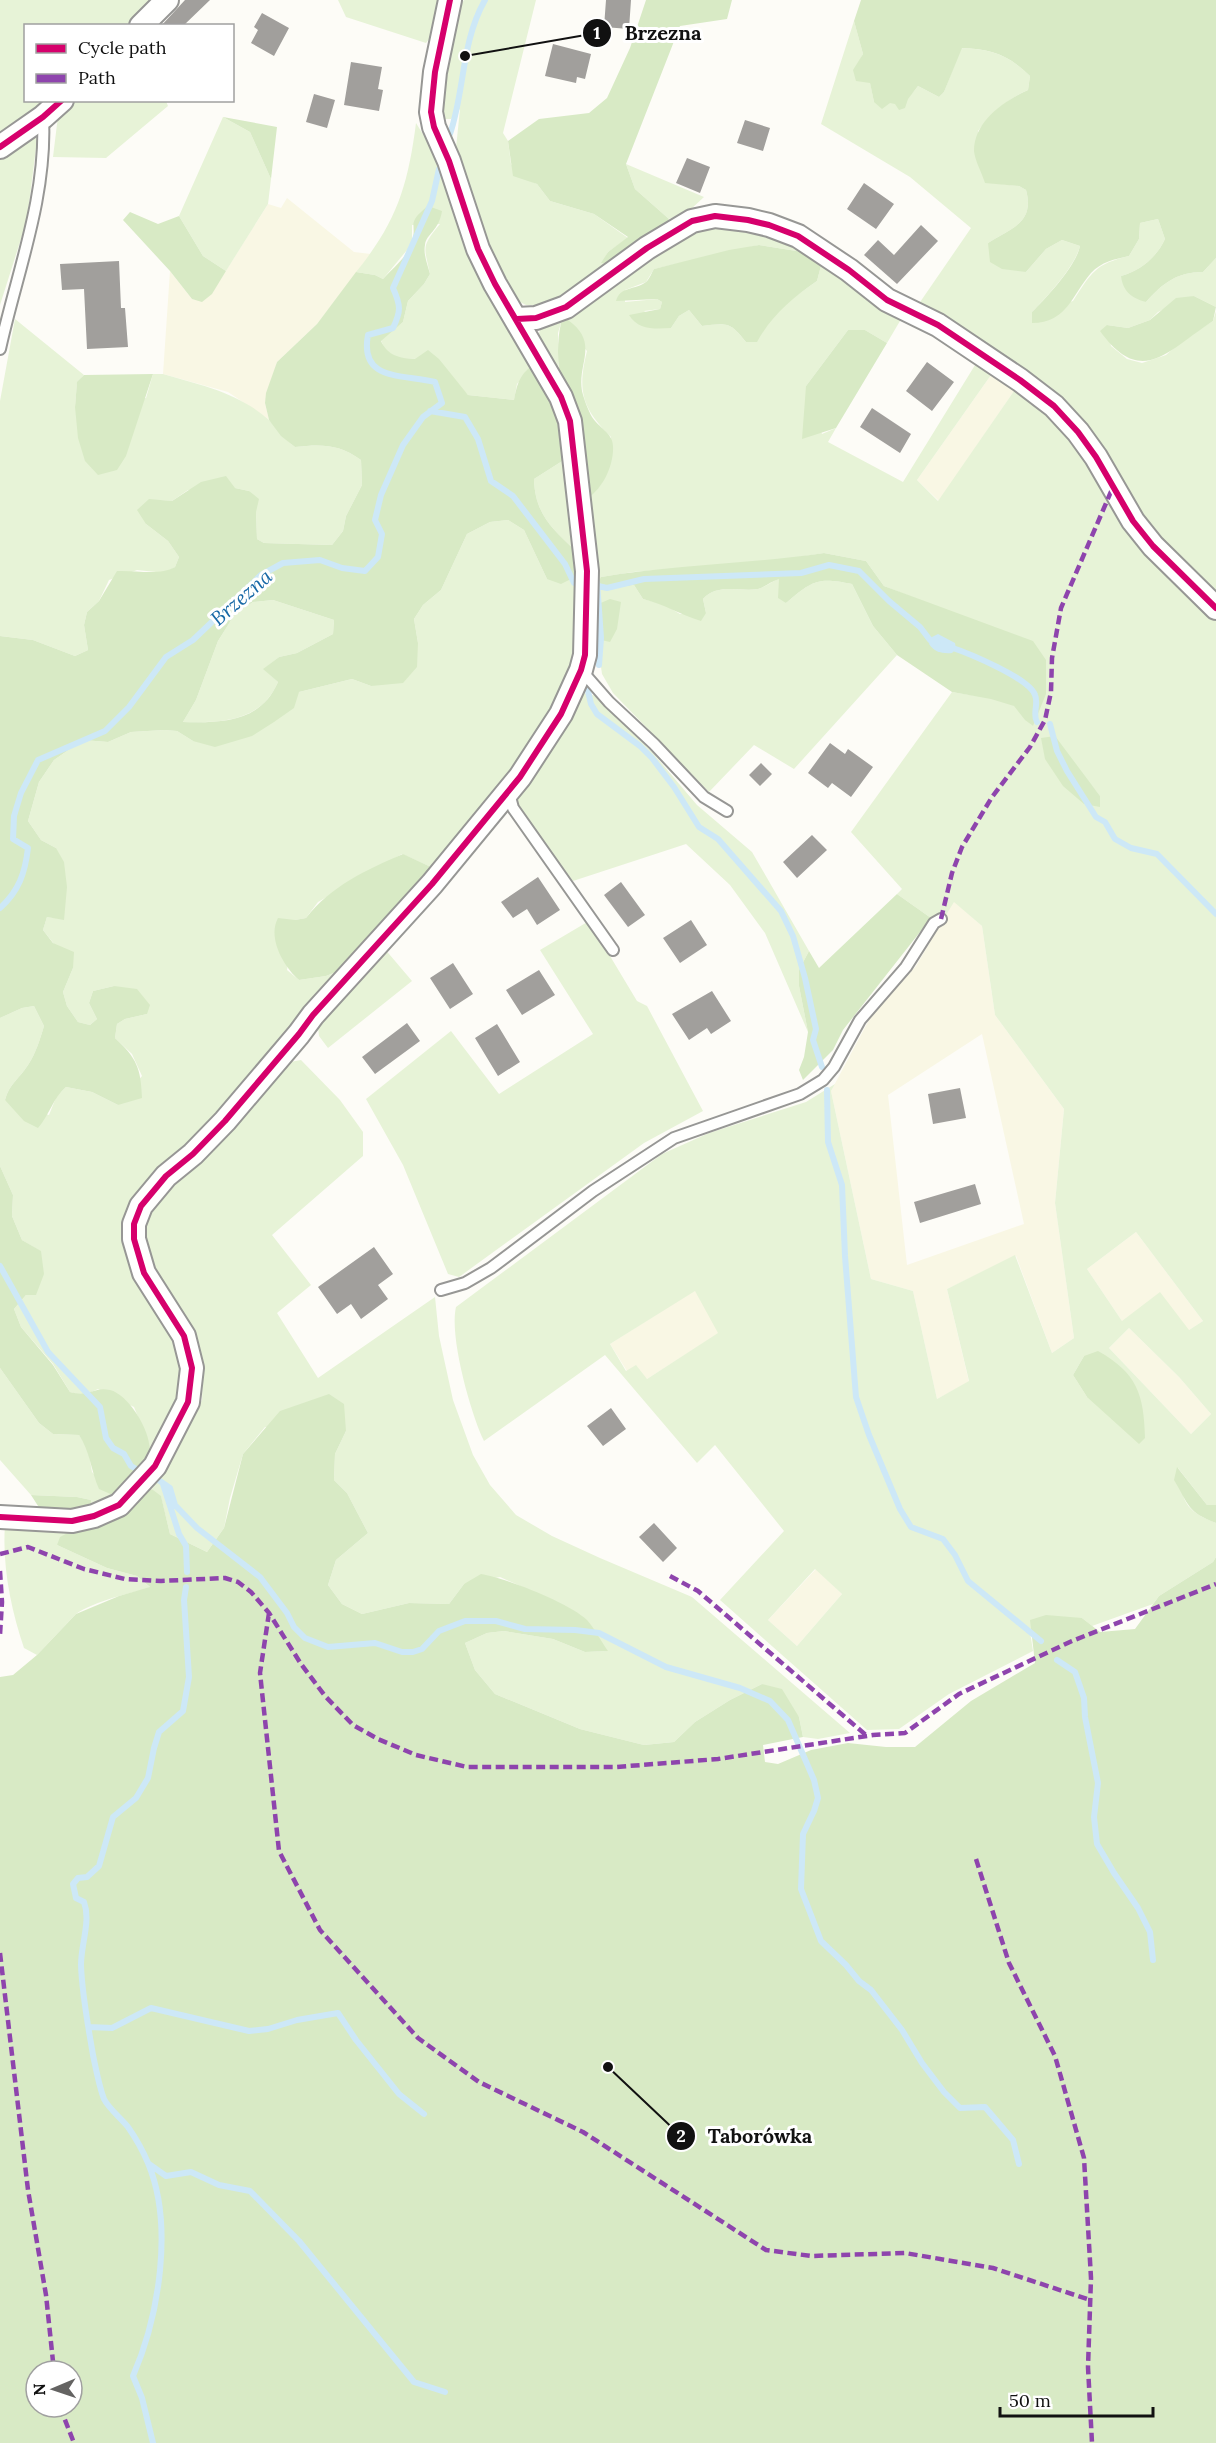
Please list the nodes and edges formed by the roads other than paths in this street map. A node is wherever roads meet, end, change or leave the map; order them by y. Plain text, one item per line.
1 (167, 0) edge
2 (450, 0) edge
3 (143, 24) edge
4 (60, 102) edge
5 (43, 117) junction
6 (0, 147) edge
7 (517, 320) junction
8 (0, 349) edge
9 (1216, 608) edge
10 (581, 670) junction
11 (509, 790) junction
12 (727, 811) dead end
13 (941, 919) dead end
14 (613, 950) dead end
15 (441, 1290) dead end
16 (0, 1517) edge

1 - 3 street
2 - 7 street
4 - 5 street
5 - 6 street
5 - 8 lane
7 - 9 street
7 - 10 street
10 - 11 street
10 - 12 lane
11 - 14 lane
11 - 16 street
13 - 15 lane

